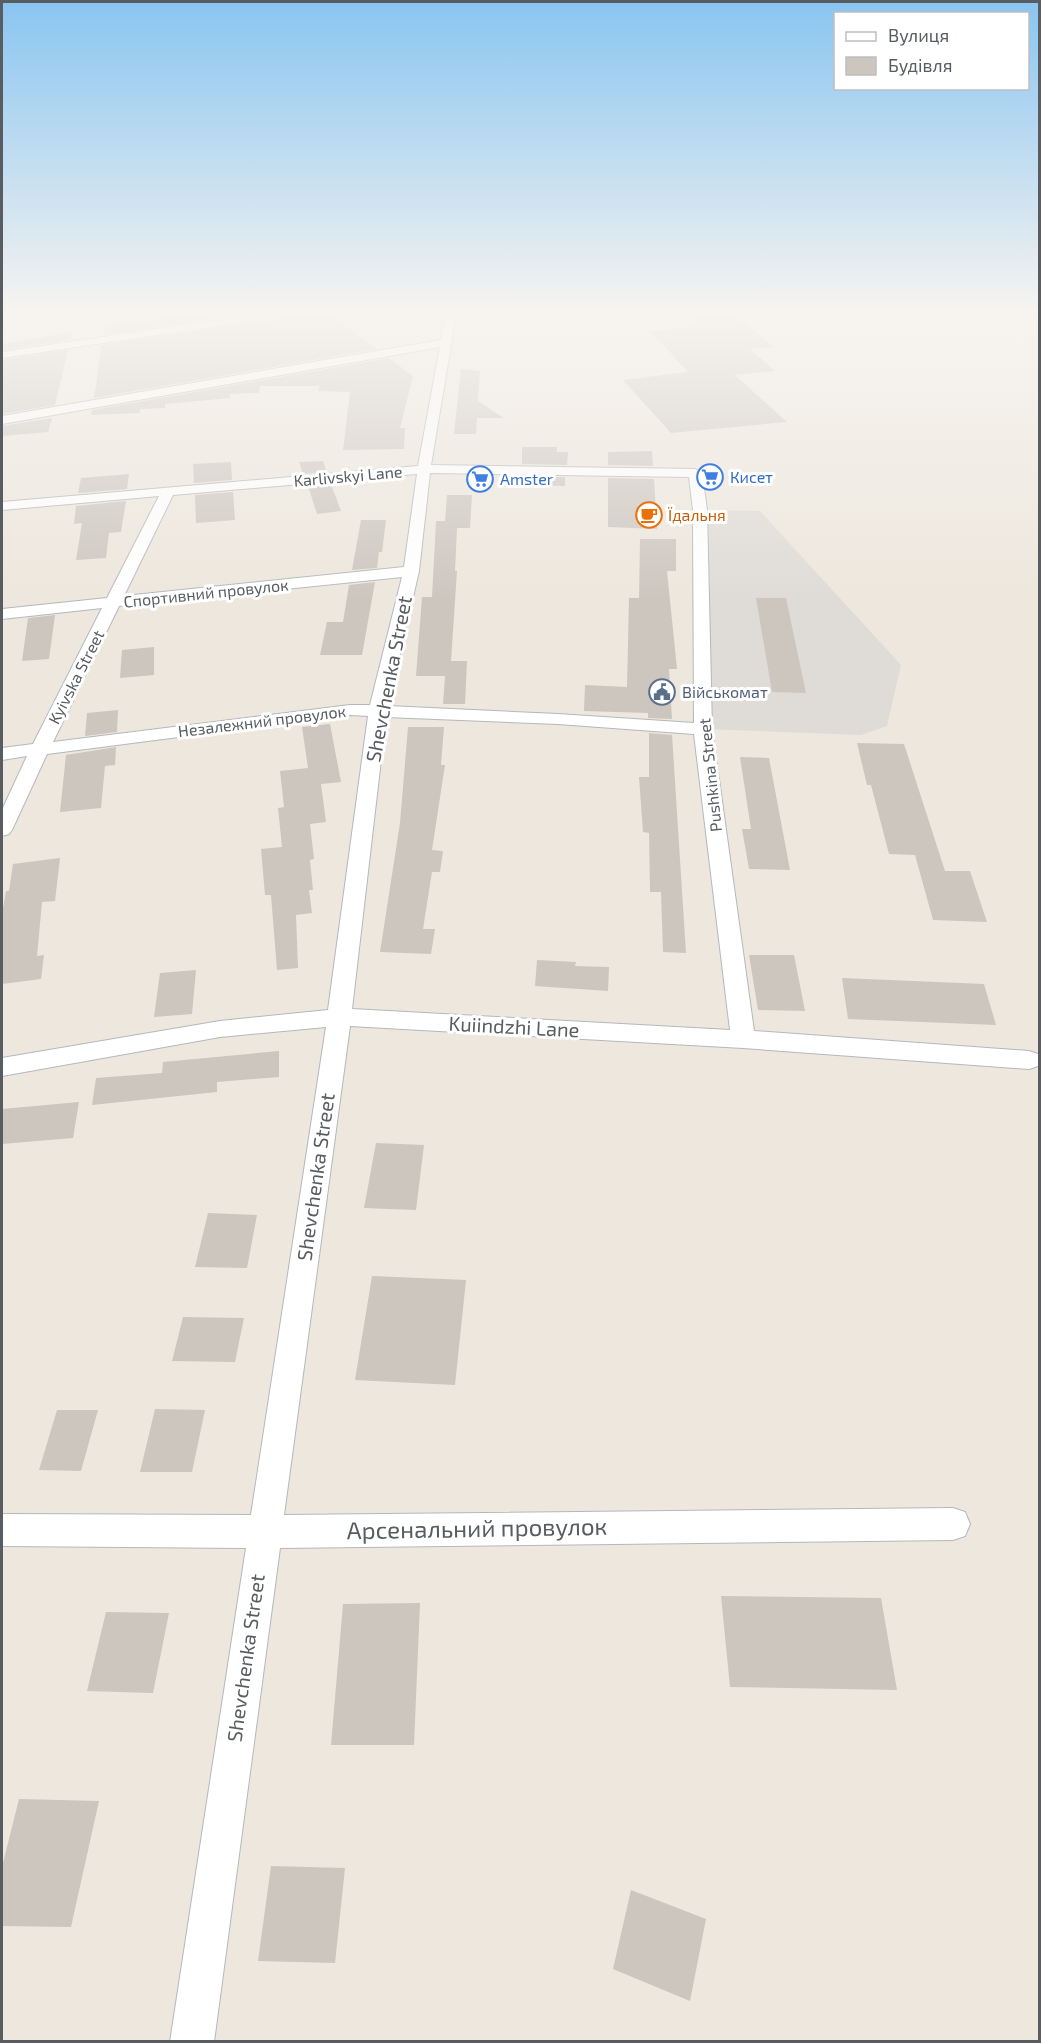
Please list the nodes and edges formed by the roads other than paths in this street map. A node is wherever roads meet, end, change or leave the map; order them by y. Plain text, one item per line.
1 (58, 410) edge
2 (434, 410) edge
3 (2, 420) edge
4 (424, 470) junction
5 (695, 473) joint
6 (168, 492) junction
7 (2, 506) edge
8 (411, 571) junction
9 (114, 603) junction
10 (2, 614) edge
11 (378, 711) junction
12 (703, 729) junction
13 (39, 749) junction
14 (2, 753) edge
15 (2, 830) edge
16 (339, 1017) junction
17 (743, 1039) junction
18 (1029, 1060) dead end
19 (2, 1067) edge
20 (953, 1524) dead end
21 (2, 1530) edge
22 (264, 1532) junction
23 (192, 2042) edge

1 - 3 street
2 - 4 street, Shevchenka Street
4 - 5 street, Karlіvskyi Lane
4 - 6 street, Karlіvskyi Lane
4 - 8 street, Shevchenka Street
5 - 12 street, Pushkina Street
6 - 7 street, Karlіvskyi Lane
6 - 9 street, Kyivska Street
8 - 9 street, Спортивний провулок
8 - 11 street, Shevchenka Street
9 - 10 street, Спортивний провулок
9 - 13 street, Kyivska Street
11 - 12 street, Незалежний провулок
11 - 13 street, Незалежний провулок
11 - 16 street, Shevchenka Street
12 - 17 street, Pushkina Street
13 - 14 street, Незалежний провулок
13 - 15 street, Kyivska Street
16 - 17 street, Kuiindzhi Lane
16 - 19 street, Kuiindzhi Lane
16 - 22 street, Shevchenka Street
17 - 18 street, Kuiindzhi Lane
20 - 22 street, Арсенальний провулок
21 - 22 street, Арсенальний провулок
22 - 23 street, Shevchenka Street

